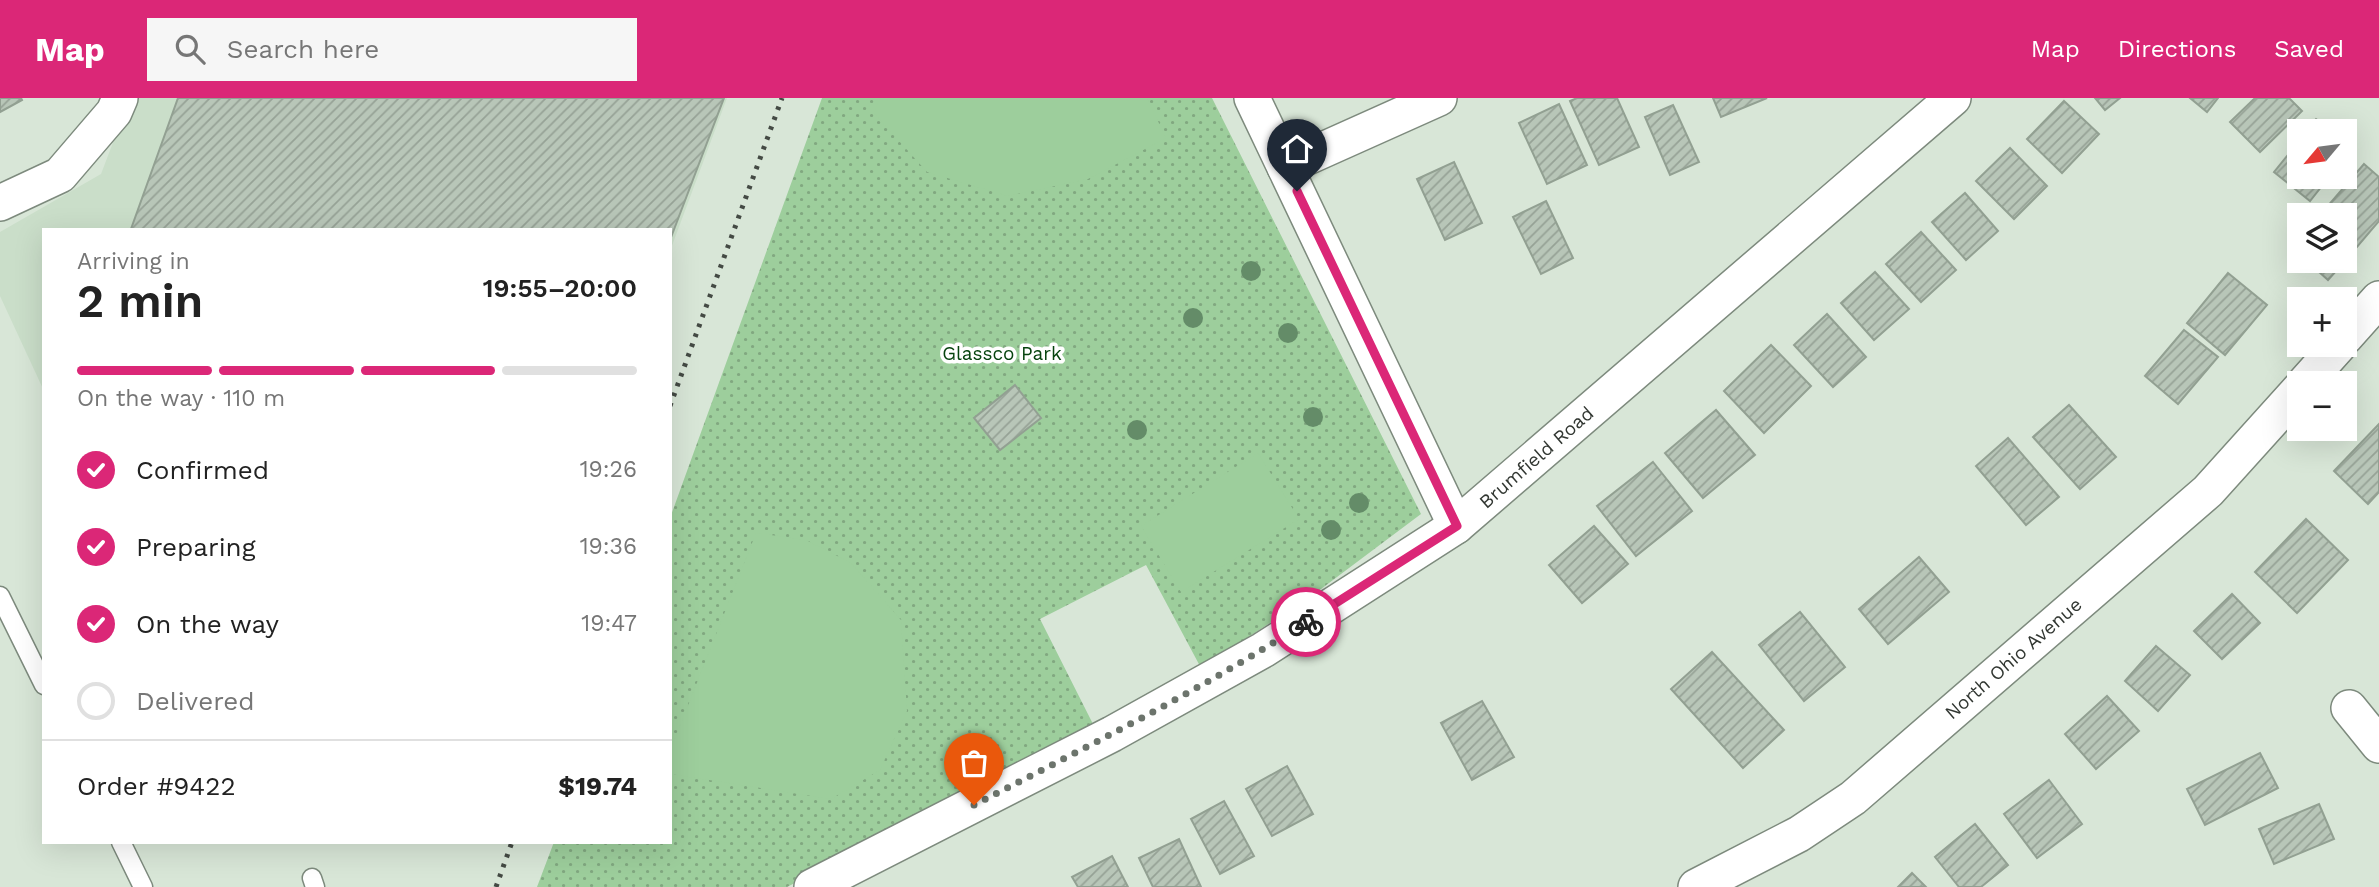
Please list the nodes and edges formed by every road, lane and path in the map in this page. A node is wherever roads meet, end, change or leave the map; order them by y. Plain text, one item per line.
1 (120, 98) edge
2 (1252, 98) edge
3 (1439, 98) edge
4 (1953, 98) edge
5 (1285, 167) junction
6 (0, 203) edge
7 (2379, 299) edge
8 (2357, 324) edge
9 (2328, 357) edge
10 (2316, 371) edge
11 (2287, 403) edge
12 (1457, 526) junction
13 (0, 596) edge
14 (42, 681) edge
15 (2349, 708) dead end
16 (2379, 745) edge
17 (122, 844) edge
18 (144, 887) edge
19 (812, 887) edge
20 (1696, 887) edge

1 - 6 street
2 - 5 street
3 - 5 street
4 - 12 street, Brumfield Road
5 - 12 street
7 - 8 street
9 - 10 street
11 - 20 street, North Ohio Avenue
12 - 19 street, Brumfield Road
13 - 14 lane
15 - 16 street
17 - 18 lane

